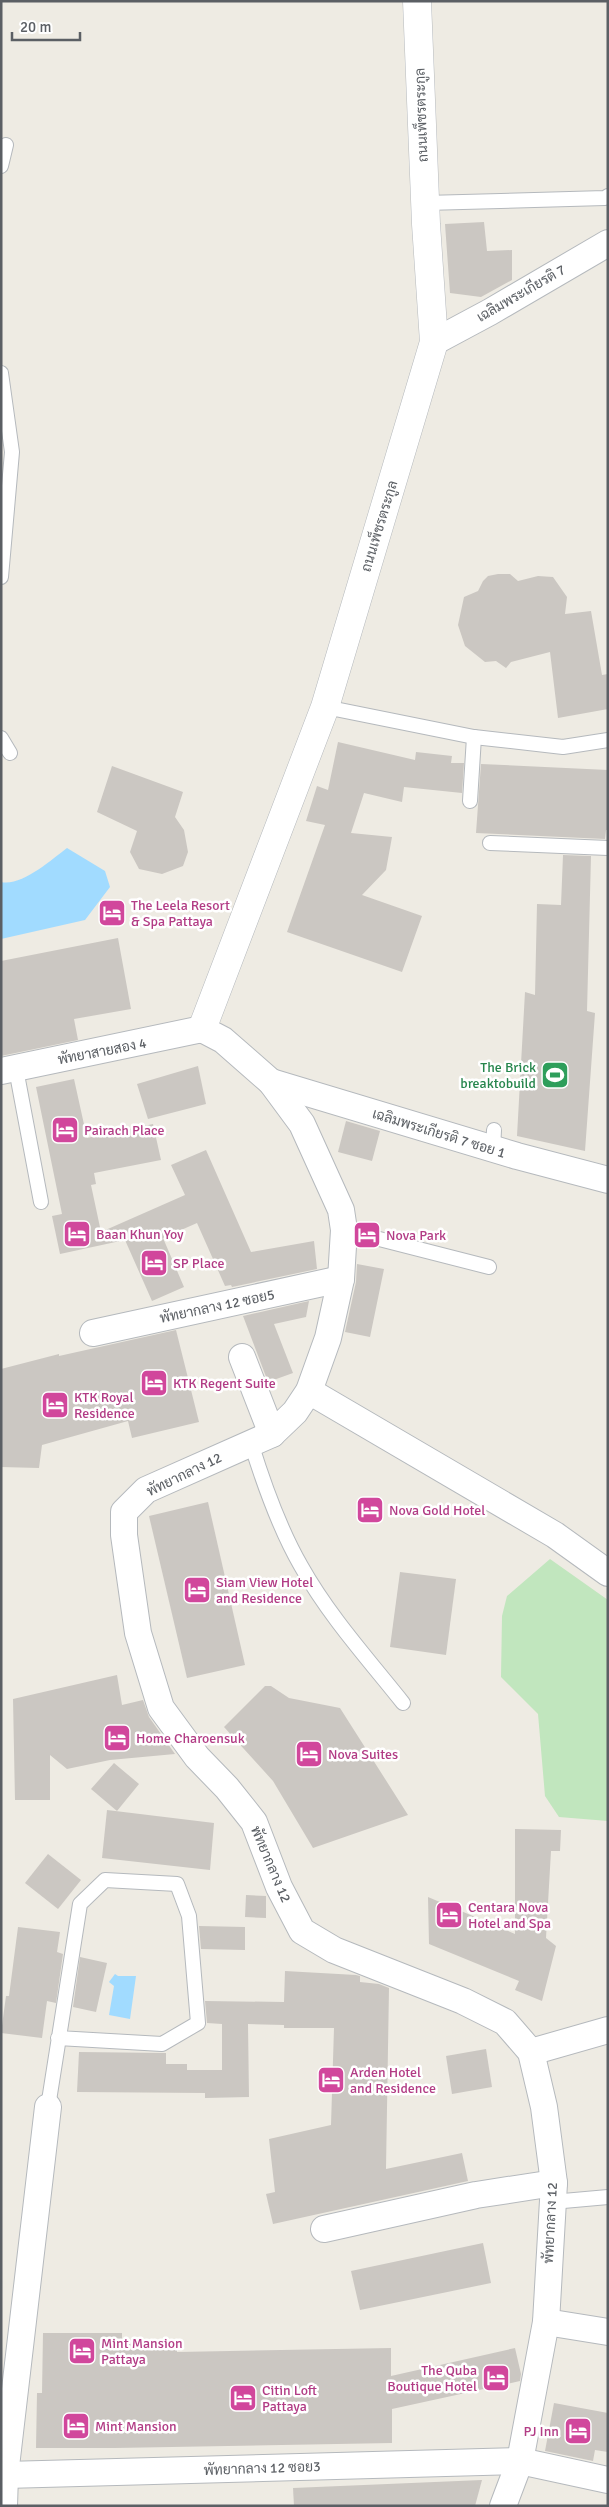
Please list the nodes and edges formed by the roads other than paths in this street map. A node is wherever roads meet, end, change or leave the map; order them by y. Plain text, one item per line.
1 (417, 1) edge
2 (6, 145) dead end
3 (1, 166) edge
4 (608, 196) edge
5 (425, 202) junction
6 (608, 243) edge
7 (434, 342) junction
8 (1, 374) edge
9 (1, 577) edge
10 (326, 706) junction
11 (474, 737) junction
12 (1, 738) edge
13 (608, 740) edge
14 (10, 753) dead end
15 (470, 801) dead end
16 (490, 843) dead end
17 (608, 848) edge
18 (202, 1029) junction
19 (9, 1070) edge
20 (271, 1082) junction
21 (608, 1180) edge
22 (41, 1202) dead end
23 (344, 1230) junction
24 (489, 1267) dead end
25 (341, 1280) junction
26 (93, 1333) dead end
27 (242, 1357) dead end
28 (309, 1391) junction
29 (261, 1438) junction
30 (608, 1573) edge
31 (403, 1703) dead end
32 (608, 2030) edge
33 (58, 2038) junction
34 (531, 2052) junction
35 (48, 2107) joint
36 (553, 2192) junction
37 (608, 2197) edge
38 (324, 2229) dead end
39 (546, 2322) junction
40 (608, 2332) edge
41 (520, 2461) junction
42 (4, 2476) junction
43 (608, 2480) edge
44 (4, 2506) edge
45 (503, 2506) edge

1 - 5 street, ถนนเพ็ชรตระกูล
2 - 3 lane
4 - 5 lane
5 - 7 street, ถนนเพ็ชรตระกูล
6 - 7 street, เฉลิมพระเกียรติ 7
7 - 10 street, ถนนเพ็ชรตระกูล
8 - 9 lane
10 - 11 lane
10 - 18 street, ถนนเพ็ชรตระกูล
11 - 13 lane
11 - 15 lane
12 - 14 lane
16 - 17 lane
18 - 19 street, พัทยาสายสอง 4
18 - 20 street, พัทยากลาง 12
19 - 22 lane
20 - 21 street, เฉลิมพระเกียรติ 7 ซอย 1
20 - 23 street, พัทยากลาง 12
23 - 24 lane
23 - 25 street, พัทยากลาง 12
25 - 26 street, พัทยากลาง 12 ซอย5
25 - 28 street, พัทยากลาง 12
27 - 29 street
28 - 29 street, พัทยากลาง 12
28 - 30 street
29 - 31 lane
29 - 34 street, พัทยากลาง 12
32 - 34 street
33 - 33 lane
33 - 35 lane
34 - 36 street, พัทยากลาง 12
35 - 42 street
36 - 37 lane
36 - 38 street
36 - 39 street, พัทยากลาง 12
39 - 40 street
39 - 41 street, พัทยากลาง 12
41 - 42 street, พัทยากลาง 12 ซอย3
41 - 43 street, พัทยากลาง 12 ซอย3
41 - 45 street, พัทยากลาง 12
42 - 44 street

